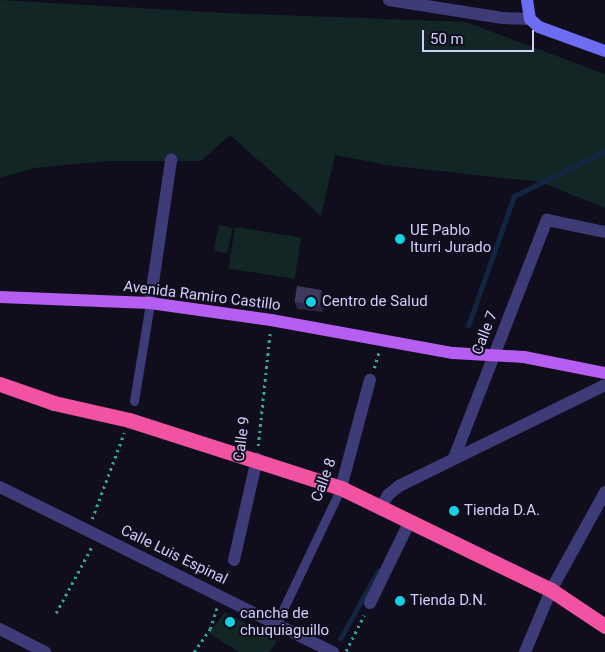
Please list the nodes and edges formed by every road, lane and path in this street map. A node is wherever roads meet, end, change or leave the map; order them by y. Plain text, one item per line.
1 (389, 0) edge
2 (527, 0) edge
3 (530, 19) junction
4 (605, 52) edge
5 (171, 160) dead end
6 (605, 232) edge
7 (0, 297) edge
8 (150, 303) junction
9 (271, 320) junction
10 (383, 341) junction
11 (494, 356) junction
12 (605, 373) edge
13 (370, 380) joint
14 (0, 384) edge
15 (605, 386) edge
16 (134, 401) dead end
17 (129, 420) junction
18 (454, 458) junction
19 (256, 459) junction
20 (0, 487) edge
21 (341, 488) junction
22 (604, 497) edge
23 (381, 507) junction
24 (410, 521) junction
25 (93, 532) junction
26 (234, 560) dead end
27 (551, 590) junction
28 (370, 603) joint
29 (56, 613) dead end
30 (277, 622) junction
31 (605, 626) edge
32 (0, 629) edge
33 (45, 652) edge
34 (333, 652) edge
35 (346, 652) edge
36 (525, 652) edge

1 - 3 street
2 - 3 main road
3 - 4 main road
5 - 8 street
6 - 11 street, Calle 7
7 - 8 main road, Avenida Ramiro Castillo
8 - 9 main road, Avenida Ramiro Castillo
8 - 16 lane
9 - 10 main road, Avenida Ramiro Castillo
9 - 19 path, Calle 9
10 - 11 main road, Avenida Ramiro Castillo
10 - 13 path
11 - 12 main road, Avenida Ramiro Castillo
11 - 18 street, Calle 7
13 - 21 street, Calle 8
14 - 17 highway
15 - 18 street
17 - 19 highway
17 - 25 path
18 - 23 street
19 - 21 highway
19 - 26 street, Calle 9
20 - 25 street, Calle Luis Espinal
21 - 23 highway
21 - 30 lane, Calle 8
22 - 27 street
23 - 24 highway
24 - 27 highway
24 - 28 street
25 - 29 path
25 - 30 street, Calle Luis Espinal
27 - 31 highway
27 - 36 street
28 - 35 path
30 - 34 street, Calle Luis Espinal
32 - 33 street

